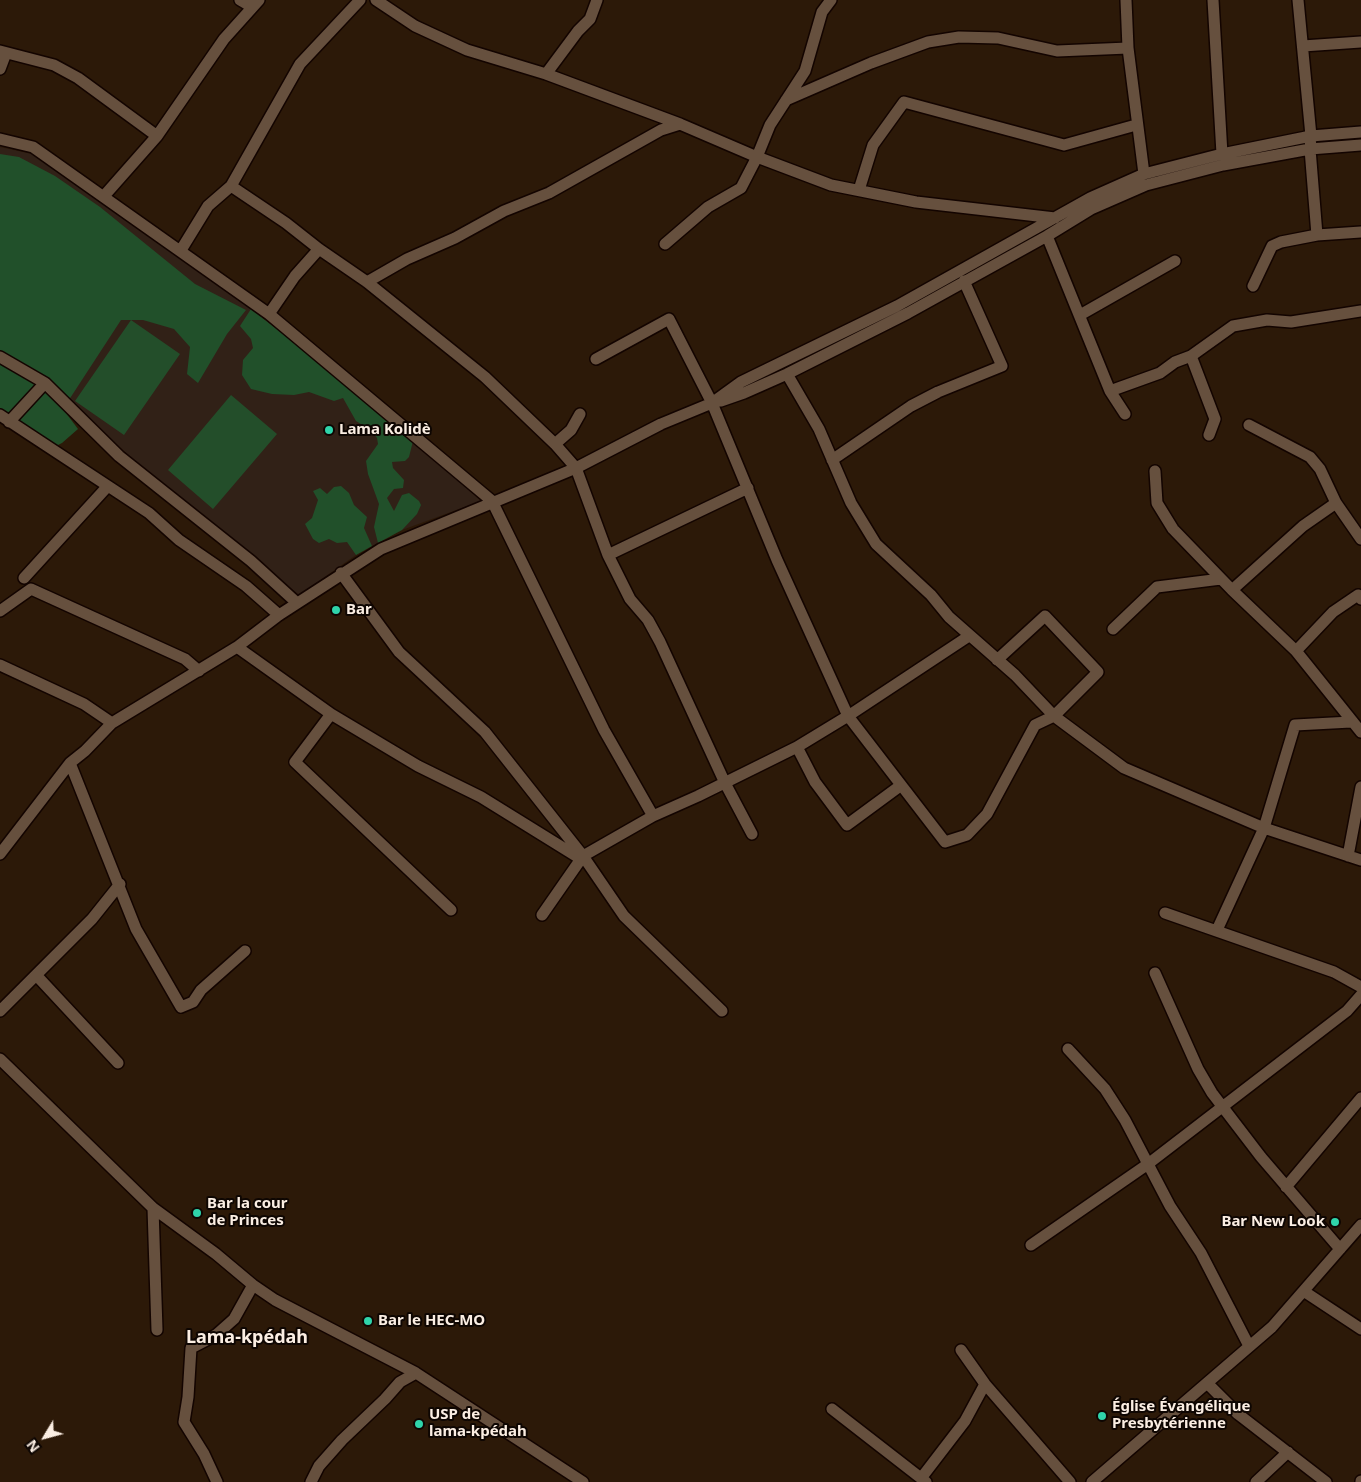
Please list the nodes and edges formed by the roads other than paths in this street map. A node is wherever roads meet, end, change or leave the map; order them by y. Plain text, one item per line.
1 (240, 0) edge
2 (360, 0) edge
3 (376, 0) edge
4 (596, 0) edge
5 (831, 0) edge
6 (1126, 0) edge
7 (1213, 0) edge
8 (1298, 0) edge
9 (255, 4) edge
10 (1361, 42) edge
11 (1303, 46) junction
12 (1128, 48) junction
13 (3, 52) edge
14 (0, 69) edge
15 (546, 74) junction
16 (786, 100) junction
17 (680, 124) junction
18 (1136, 125) junction
19 (1361, 132) edge
20 (156, 136) junction
21 (1311, 136) junction
22 (0, 139) edge
23 (1361, 145) edge
24 (1310, 149) junction
25 (1222, 154) junction
26 (757, 157) junction
27 (1144, 174) junction
28 (231, 186) junction
29 (859, 190) junction
30 (104, 196) junction
31 (1055, 218) junction
32 (1361, 232) edge
33 (1317, 234) junction
34 (1047, 236) junction
35 (665, 244) dead end
36 (182, 250) junction
37 (319, 250) junction
38 (1175, 261) dead end
39 (964, 281) junction
40 (367, 282) junction
41 (1252, 286) dead end
42 (1361, 311) edge
43 (270, 314) junction
44 (1080, 315) junction
45 (1191, 356) junction
46 (0, 357) edge
47 (596, 359) dead end
48 (787, 374) junction
49 (45, 383) junction
50 (1110, 391) junction
51 (712, 403) junction
52 (580, 414) dead end
53 (1125, 414) dead end
54 (4, 418) edge
55 (1249, 425) dead end
56 (1209, 434) dead end
57 (555, 444) junction
58 (832, 460) junction
59 (576, 468) junction
60 (1155, 470) dead end
61 (107, 487) junction
62 (748, 488) junction
63 (492, 501) junction
64 (1336, 503) junction
65 (1361, 539) edge
66 (608, 555) junction
67 (341, 573) junction
68 (24, 578) dead end
69 (1221, 579) junction
70 (1232, 590) junction
71 (1361, 599) edge
72 (297, 603) junction
73 (0, 611) edge
74 (279, 615) junction
75 (1112, 629) dead end
76 (969, 636) junction
77 (237, 647) junction
78 (1296, 650) junction
79 (997, 660) junction
80 (0, 665) edge
81 (199, 672) junction
82 (331, 714) junction
83 (848, 716) junction
84 (1054, 716) junction
85 (1351, 722) junction
86 (112, 723) junction
87 (1361, 732) edge
88 (797, 747) junction
89 (70, 763) junction
90 (725, 783) junction
91 (900, 786) junction
92 (1361, 787) edge
93 (653, 816) junction
94 (1264, 828) junction
95 (752, 834) dead end
96 (0, 854) edge
97 (1348, 856) junction
98 (582, 857) junction
99 (1361, 860) edge
100 (120, 884) junction
101 (451, 910) dead end
102 (1164, 913) dead end
103 (542, 915) dead end
104 (1217, 930) junction
105 (245, 951) dead end
106 (1155, 974) dead end
107 (37, 976) junction
108 (1361, 987) edge
109 (1361, 995) edge
110 (0, 1011) edge
111 (722, 1011) dead end
112 (1068, 1048) dead end
113 (0, 1060) edge
114 (118, 1063) dead end
115 (1361, 1098) edge
116 (1222, 1107) junction
117 (1148, 1164) junction
118 (1286, 1187) junction
119 (152, 1208) junction
120 (1361, 1225) edge
121 (1361, 1234) edge
122 (1031, 1245) dead end
123 (1340, 1249) junction
124 (253, 1285) junction
125 (1308, 1294) junction
126 (1272, 1327) junction
127 (1361, 1329) edge
128 (157, 1330) dead end
129 (1250, 1346) junction
130 (961, 1350) dead end
131 (416, 1374) junction
132 (1207, 1382) junction
133 (985, 1384) junction
134 (832, 1409) dead end
135 (1288, 1452) junction
136 (1104, 1478) edge
137 (924, 1480) edge
138 (217, 1482) edge
139 (311, 1482) edge
140 (583, 1482) edge
141 (1070, 1482) edge
142 (1092, 1482) edge
143 (1256, 1482) edge
144 (1326, 1482) edge

1 - 9 street
2 - 28 street
3 - 15 street
4 - 15 street
5 - 16 street
6 - 12 street
7 - 25 street
8 - 11 street
9 - 20 street
10 - 11 street
11 - 21 street
12 - 16 street
12 - 18 street
13 - 14 street
13 - 20 street
15 - 17 street
16 - 26 street
17 - 26 street
17 - 40 street
18 - 27 street
18 - 29 street
19 - 21 street
20 - 30 street
21 - 24 street
21 - 25 street
22 - 30 street
23 - 24 street
24 - 33 street
24 - 34 street
25 - 27 street
26 - 29 street
26 - 35 street
27 - 31 street
28 - 36 street
28 - 37 street
29 - 31 street
30 - 36 street
31 - 51 street
32 - 33 street
33 - 41 street
34 - 39 street
34 - 44 street
36 - 43 street
37 - 40 street
37 - 43 street
38 - 44 street
39 - 48 street
39 - 58 street
40 - 57 street
42 - 45 street
43 - 63 street
44 - 50 street
45 - 50 street
45 - 56 street
46 - 49 street
47 - 51 street
48 - 51 street
48 - 58 street
49 - 54 street
49 - 72 street
50 - 53 street
51 - 59 street
51 - 62 street
52 - 57 street
54 - 61 street
55 - 64 street
57 - 59 street
58 - 76 street
59 - 63 street
59 - 66 street
60 - 69 street
61 - 68 street
61 - 74 street
62 - 66 street
62 - 83 street
63 - 67 street
63 - 93 street
64 - 65 street
64 - 70 street
66 - 90 street
67 - 72 street
67 - 98 street
69 - 70 street
69 - 75 street
70 - 78 street
71 - 78 street
72 - 74 street
73 - 81 street
74 - 77 street
76 - 79 street
76 - 83 street
77 - 81 street
77 - 82 street
78 - 85 street
79 - 84 street
79 - 84 street
80 - 86 street
81 - 86 street
82 - 98 street
82 - 101 street
83 - 88 street
83 - 91 street
84 - 91 street
84 - 94 street
85 - 87 street
85 - 94 street
86 - 89 street
88 - 90 street
88 - 91 street
89 - 96 street
89 - 100 street
90 - 93 street
90 - 95 street
92 - 97 street
93 - 98 street
94 - 97 street
94 - 104 street
97 - 99 street
98 - 103 street
98 - 111 street
100 - 105 street
100 - 107 street
102 - 104 street
104 - 108 street
106 - 116 street
107 - 110 street
107 - 114 street
109 - 116 street
112 - 117 street
113 - 119 street
115 - 118 street
116 - 117 street
116 - 118 street
117 - 122 street
117 - 129 street
118 - 123 street
119 - 124 street
119 - 128 street
120 - 123 street
121 - 125 street
123 - 126 street
124 - 131 street
124 - 138 street
125 - 126 street
125 - 127 street
126 - 129 street
129 - 132 street
130 - 133 street
131 - 139 street
131 - 140 street
132 - 135 street
132 - 136 street
133 - 137 street
133 - 141 street
134 - 137 street
135 - 143 street
135 - 144 street
136 - 142 street

